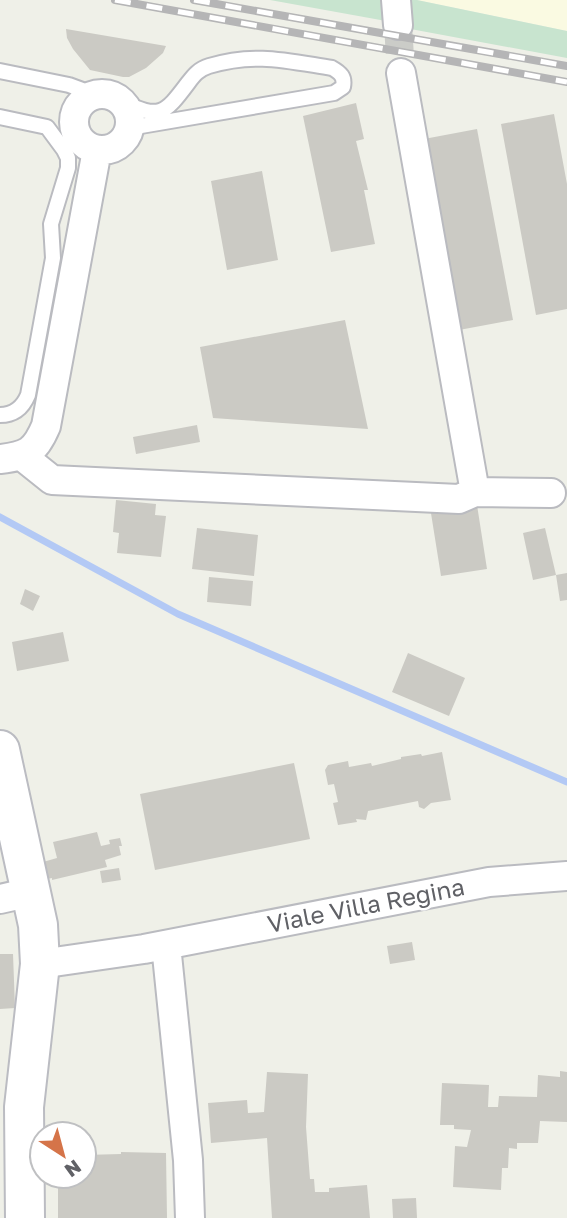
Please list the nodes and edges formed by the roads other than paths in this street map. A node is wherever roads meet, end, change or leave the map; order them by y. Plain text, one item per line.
1 (0, 71) edge
2 (401, 73) tunnel mouth
3 (109, 98) junction
4 (0, 117) edge
5 (129, 132) junction
6 (97, 150) junction
7 (42, 385) junction
8 (0, 415) edge
9 (11, 458) edge
10 (475, 492) junction
11 (551, 493) dead end
12 (0, 750) edge
13 (567, 876) edge
14 (15, 895) edge
15 (166, 945) junction
16 (40, 964) junction
17 (25, 1218) edge
18 (190, 1218) edge

1 - 3 lane
2 - 10 street
3 - 5 street
3 - 5 lane
3 - 6 street
4 - 7 lane
5 - 6 street
6 - 7 street
7 - 8 lane
7 - 9 street
9 - 10 street
10 - 11 street
12 - 14 main road
13 - 15 street, Viale Villa Regina
14 - 16 main road
15 - 16 street, Viale Villa Regina
15 - 18 street
16 - 17 main road

